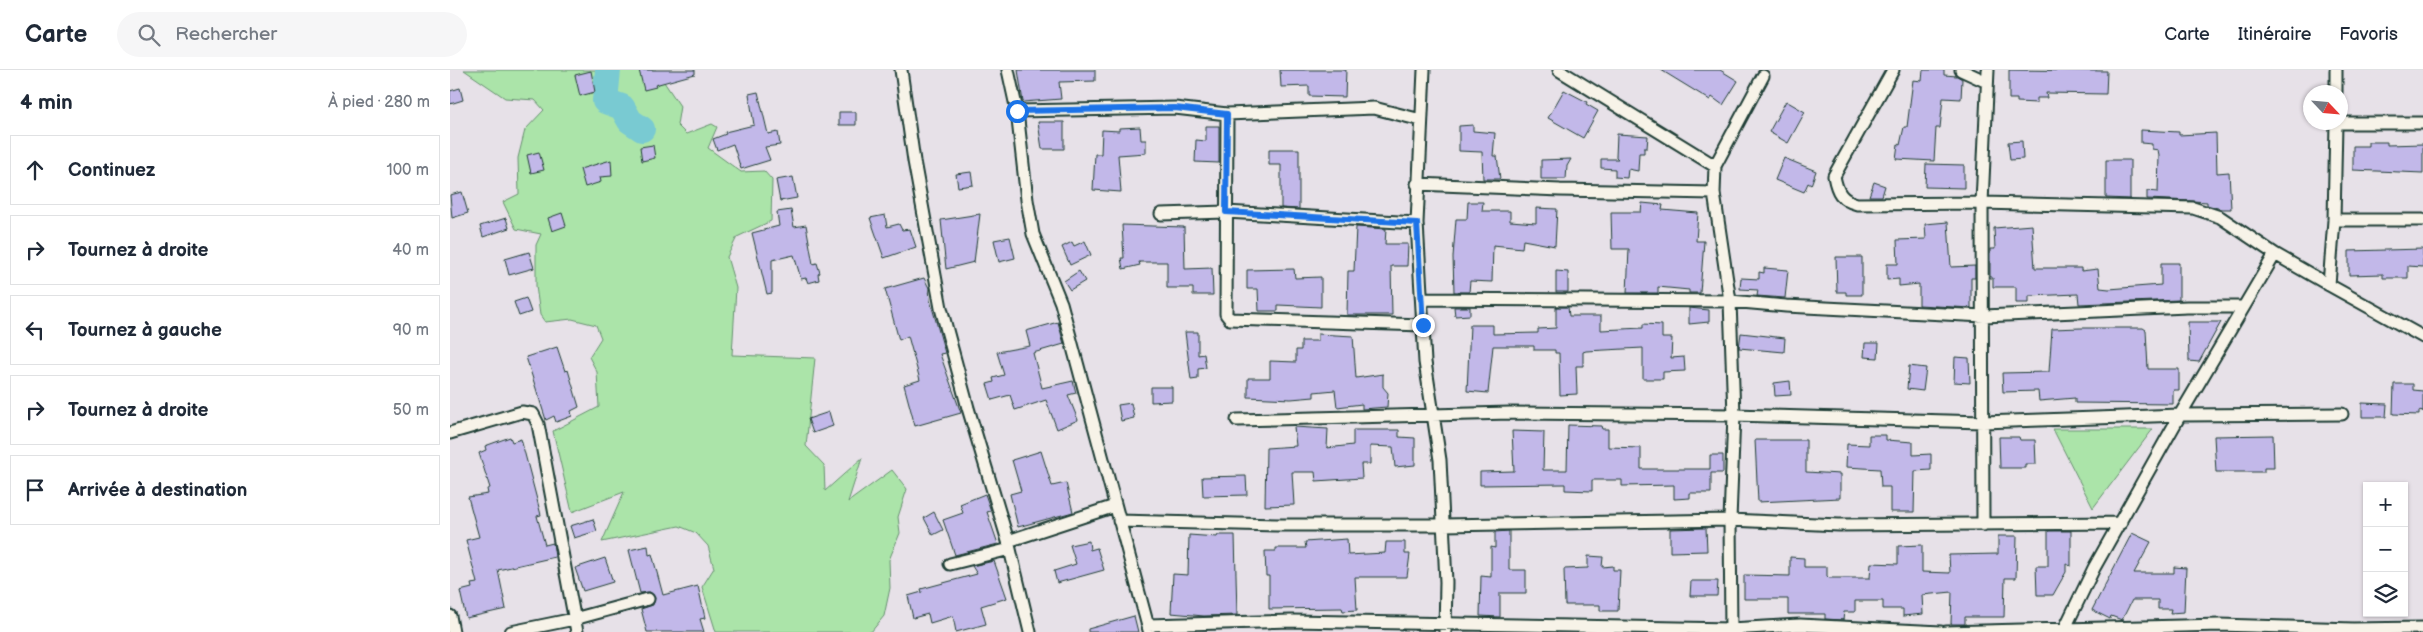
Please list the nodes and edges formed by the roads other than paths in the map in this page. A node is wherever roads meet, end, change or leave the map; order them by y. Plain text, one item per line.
1 (901, 70) edge
2 (1008, 70) edge
3 (1424, 70) edge
4 (1559, 70) edge
5 (1893, 70) edge
6 (1961, 70) edge
7 (1988, 70) edge
8 (2336, 70) edge
9 (1761, 72) edge
10 (1986, 82) junction
11 (2336, 85) edge
12 (1017, 111) junction
13 (1227, 114) junction
14 (1421, 120) junction
15 (2348, 123) edge
16 (2423, 123) edge
17 (2336, 130) edge
18 (1715, 166) junction
19 (1418, 184) junction
20 (1714, 193) junction
21 (1982, 203) junction
22 (1226, 212) junction
23 (1161, 214) dead end
24 (2334, 220) junction
25 (2423, 220) edge
26 (1417, 223) junction
27 (2275, 254) junction
28 (2329, 285) junction
29 (1422, 299) junction
30 (1730, 301) junction
31 (2242, 307) junction
32 (1984, 316) junction
33 (1423, 325) junction
34 (2423, 337) edge
35 (2342, 414) dead end
36 (1734, 415) junction
37 (1433, 416) junction
38 (2180, 416) junction
39 (1237, 420) dead end
40 (1983, 422) junction
41 (450, 433) edge
42 (1114, 506) junction
43 (1730, 520) junction
44 (1119, 521) junction
45 (2121, 523) junction
46 (1443, 525) junction
47 (1983, 525) junction
48 (1009, 545) junction
49 (950, 564) dead end
50 (648, 599) dead end
51 (450, 616) edge
52 (574, 619) junction
53 (1445, 628) edge
54 (2423, 628) edge
55 (1149, 629) edge
56 (1731, 630) edge
57 (2064, 630) edge
58 (2329, 630) edge
59 (453, 632) edge
60 (511, 632) edge
61 (577, 632) edge
62 (1030, 632) edge
63 (1941, 632) edge
64 (1946, 632) edge

1 - 48 street
2 - 12 street
3 - 14 street
4 - 18 street
5 - 21 street
6 - 10 street
7 - 10 street
8 - 11 street
9 - 18 street
10 - 21 street
12 - 13 street
12 - 42 street
13 - 14 street
13 - 22 street
14 - 19 street
15 - 16 street
17 - 24 street
18 - 20 street
19 - 20 street
19 - 26 street
20 - 30 street
21 - 27 street
21 - 32 street
22 - 23 street
22 - 26 street
22 - 33 street
24 - 25 street
24 - 28 street
26 - 29 street
27 - 28 street
27 - 31 street
28 - 34 street
29 - 30 street
29 - 33 street
30 - 32 street
30 - 36 street
31 - 32 street
31 - 38 street
32 - 40 street
33 - 37 street
35 - 38 street
36 - 37 street
36 - 40 street
36 - 43 street
37 - 39 street
37 - 46 street
38 - 40 street
38 - 45 street
40 - 47 street
41 - 52 street
42 - 44 street
42 - 48 street
43 - 46 street
43 - 47 street
43 - 56 street
44 - 46 street
44 - 55 street
45 - 47 street
45 - 57 street
46 - 53 street
48 - 49 street
48 - 62 street
50 - 52 street
51 - 59 street
52 - 60 street
52 - 61 street
53 - 55 street
53 - 56 street
54 - 58 street
56 - 63 street
57 - 58 street
57 - 64 street

